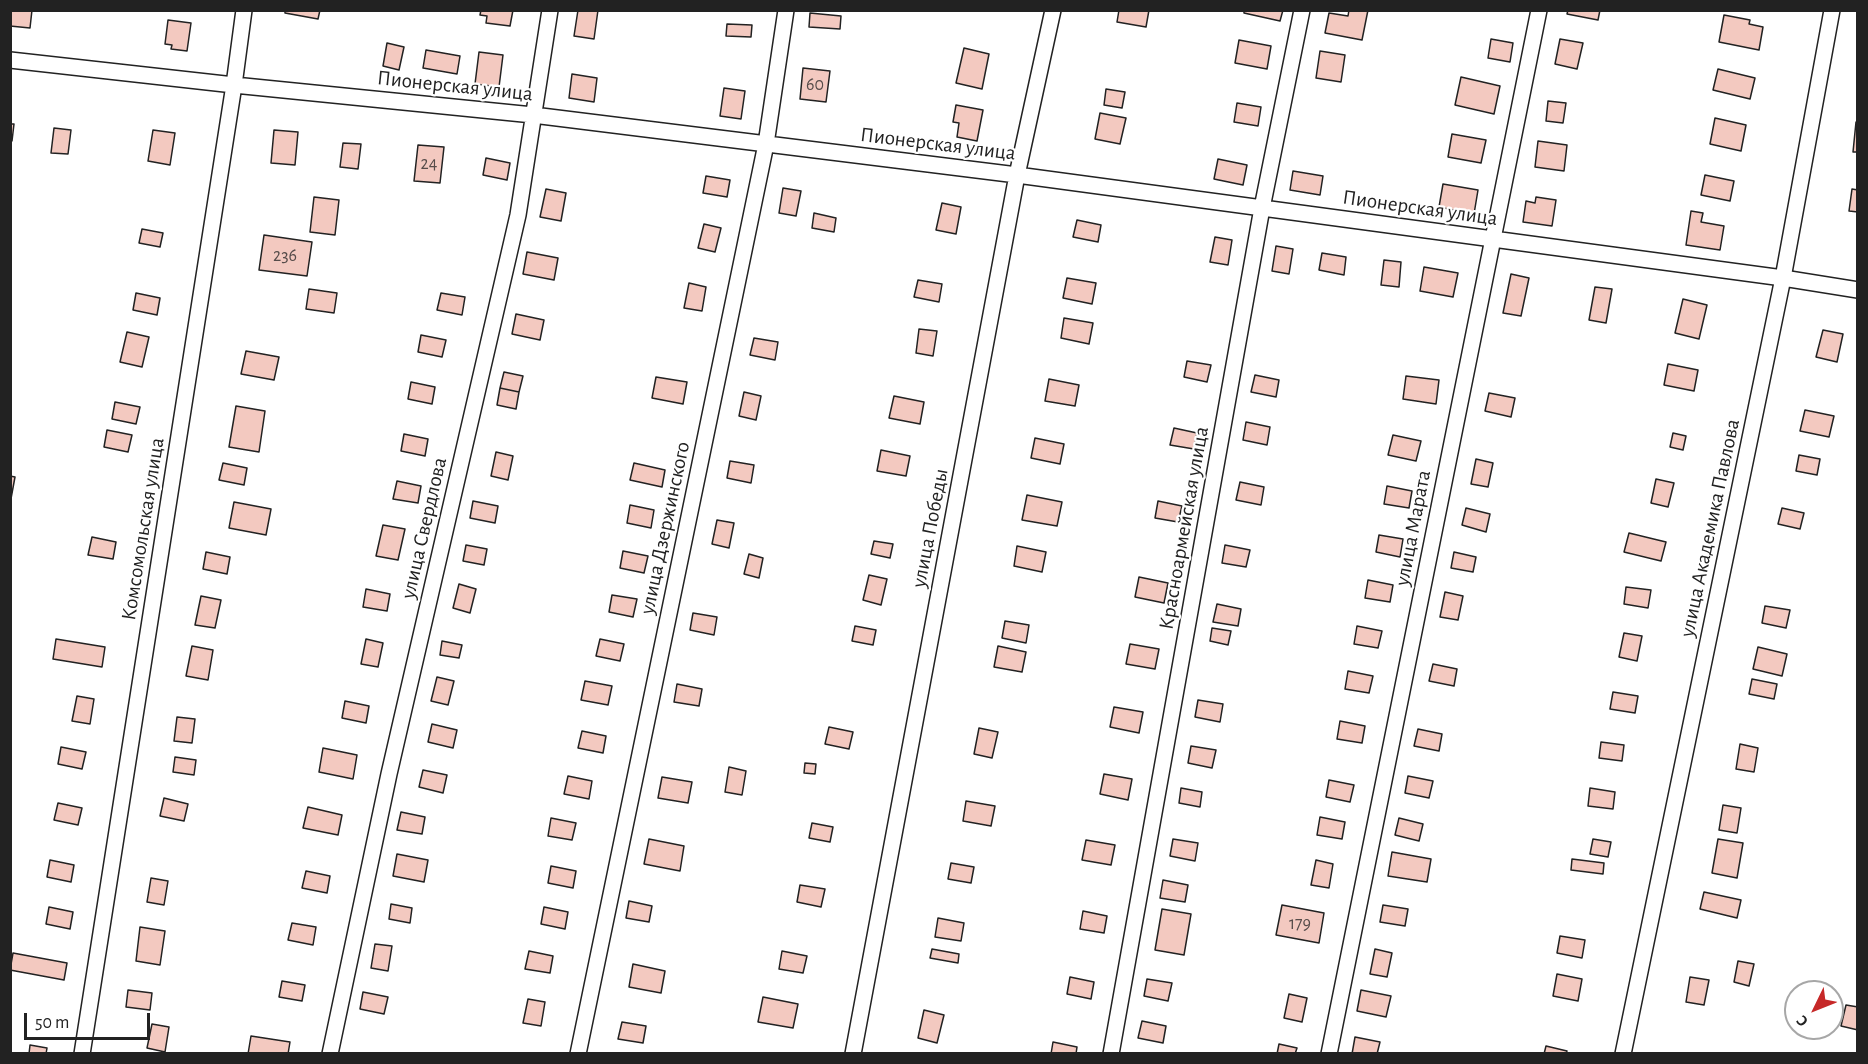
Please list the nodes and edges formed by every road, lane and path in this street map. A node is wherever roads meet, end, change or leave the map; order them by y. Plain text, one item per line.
1 (244, 10) edge
2 (550, 10) edge
3 (786, 10) edge
4 (1053, 10) edge
5 (1302, 10) edge
6 (1539, 10) edge
7 (1833, 10) edge
8 (10, 60) edge
9 (234, 85) junction
10 (533, 115) junction
11 (766, 144) junction
12 (1017, 175) junction
13 (1262, 208) junction
14 (1493, 239) junction
15 (1783, 278) junction
16 (1857, 290) edge
17 (82, 1053) edge
18 (330, 1053) edge
19 (578, 1053) edge
20 (853, 1053) edge
21 (1111, 1053) edge
22 (1329, 1053) edge
23 (1623, 1053) edge

1 - 9 street, Комсомольская улица
2 - 10 street, улица Свердлова
3 - 11 street, улица Дзержинского
4 - 12 street, улица Победы
5 - 13 street, Красноармейская улица
6 - 14 street, улица Марата
7 - 15 street, улица Академика Павлова
8 - 9 street, Пионерская улица
9 - 10 street, Пионерская улица
9 - 17 street, Комсомольская улица
10 - 11 street, Пионерская улица
10 - 18 street, улица Свердлова
11 - 12 street, Пионерская улица
11 - 19 street, улица Дзержинского
12 - 13 street, Пионерская улица
12 - 20 street, улица Победы
13 - 14 street, Пионерская улица
13 - 21 street, Красноармейская улица
14 - 15 street, Пионерская улица
14 - 22 street, улица Марата
15 - 16 street, Пионерская улица
15 - 23 street, улица Академика Павлова

